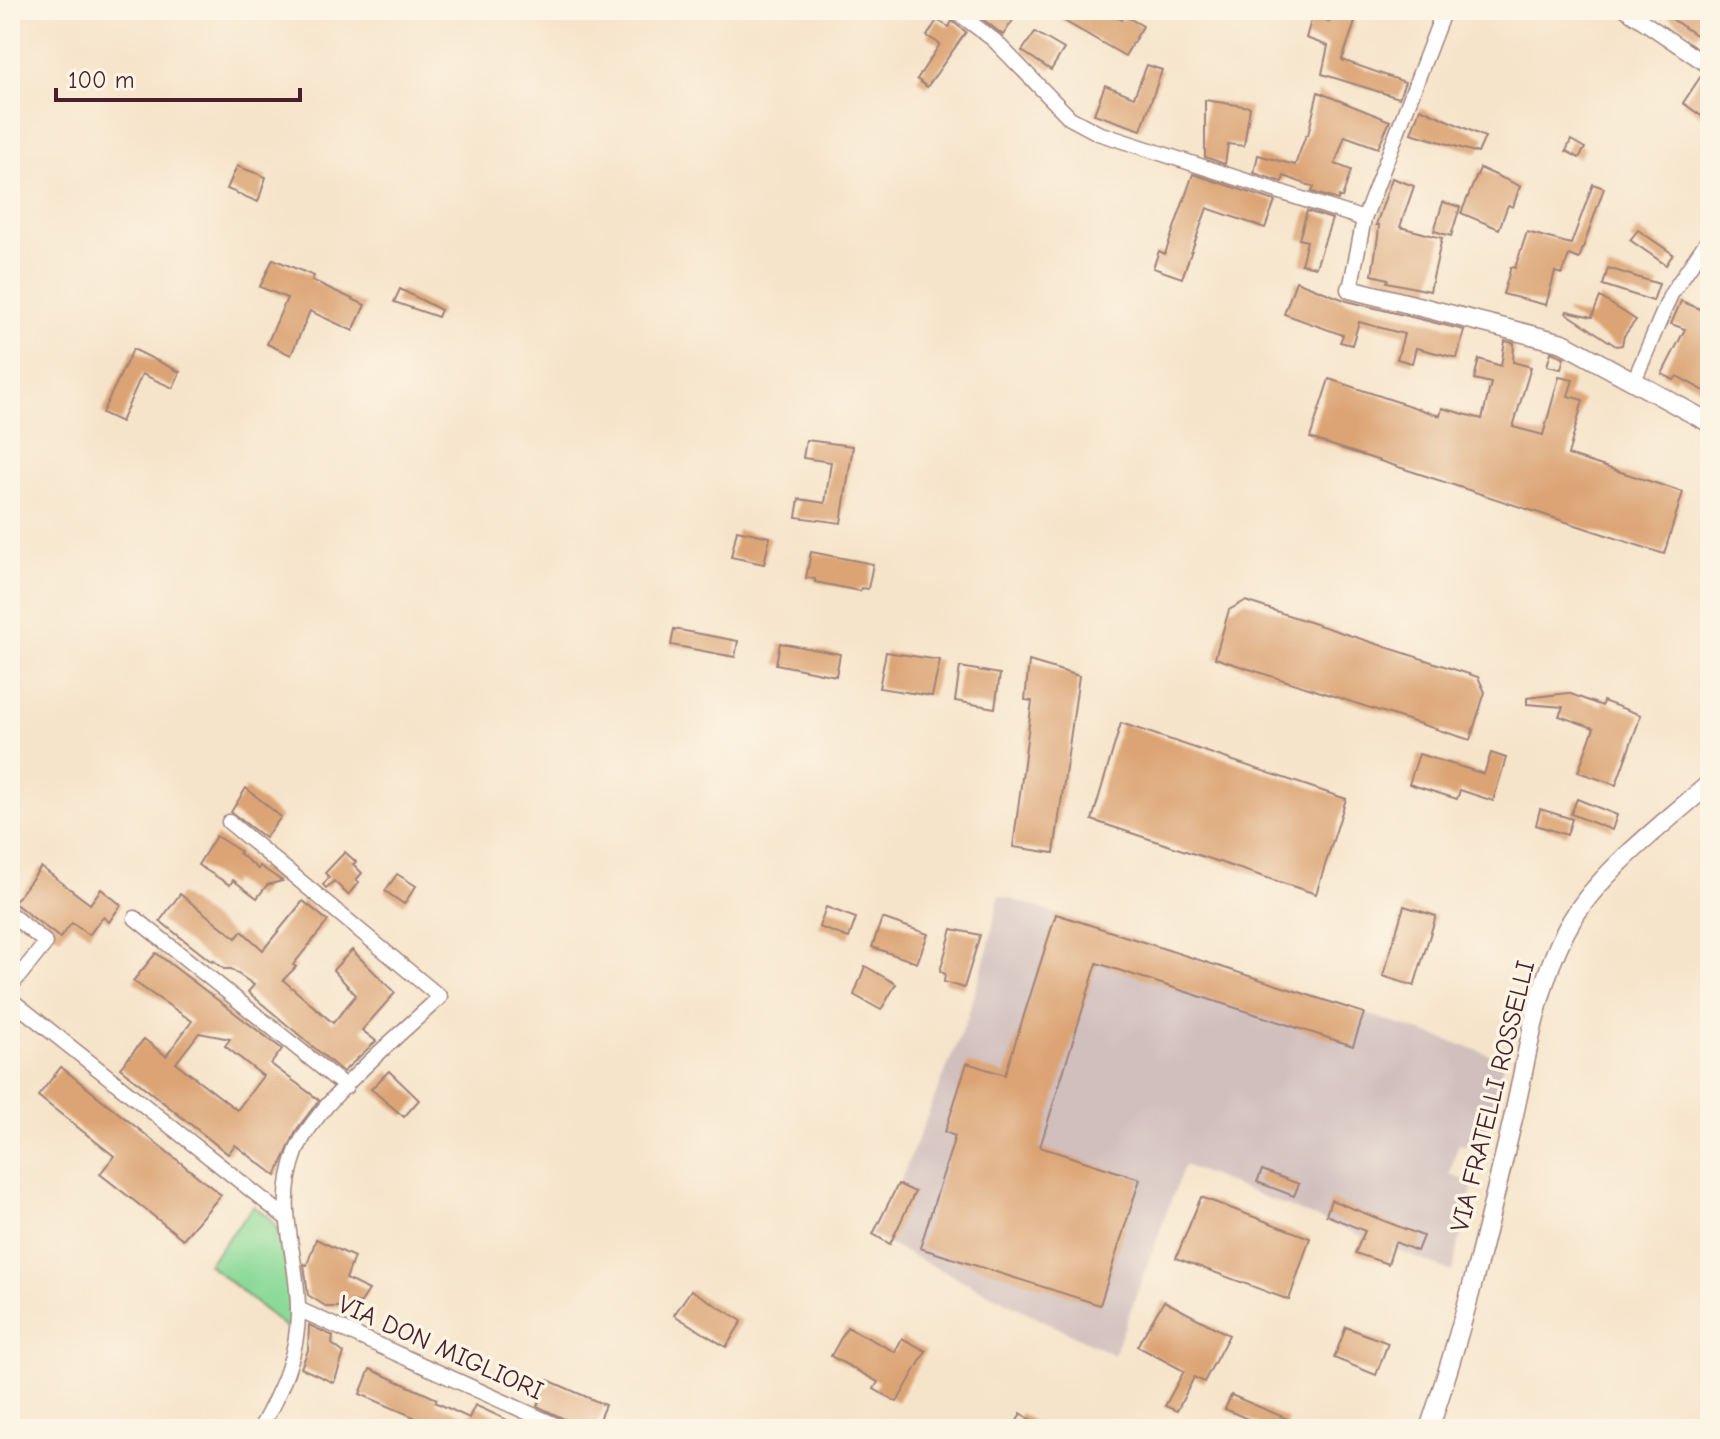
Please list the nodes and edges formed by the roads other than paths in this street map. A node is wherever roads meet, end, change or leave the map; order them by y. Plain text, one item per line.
1 (954, 10) edge
2 (1444, 10) edge
3 (1626, 10) edge
4 (1710, 67) edge
5 (1364, 219) junction
6 (1710, 237) edge
7 (1350, 289) joint
8 (1634, 381) junction
9 (1710, 423) edge
10 (1710, 783) edge
11 (229, 822) dead end
12 (10, 914) edge
13 (135, 918) dead end
14 (10, 987) edge
15 (10, 999) edge
16 (346, 1087) junction
17 (285, 1217) junction
18 (298, 1309) junction
19 (260, 1429) edge
20 (564, 1429) edge
21 (1429, 1429) edge

1 - 5 street
2 - 5 street
3 - 4 street
5 - 7 street
6 - 8 street
7 - 8 main road
8 - 9 main road
10 - 21 main road, VIA FRATELLI ROSSELLI
11 - 16 street
12 - 14 street
13 - 16 street
15 - 17 street
16 - 17 street
17 - 18 street
18 - 19 street
18 - 20 street, VIA DON MIGLIORI

